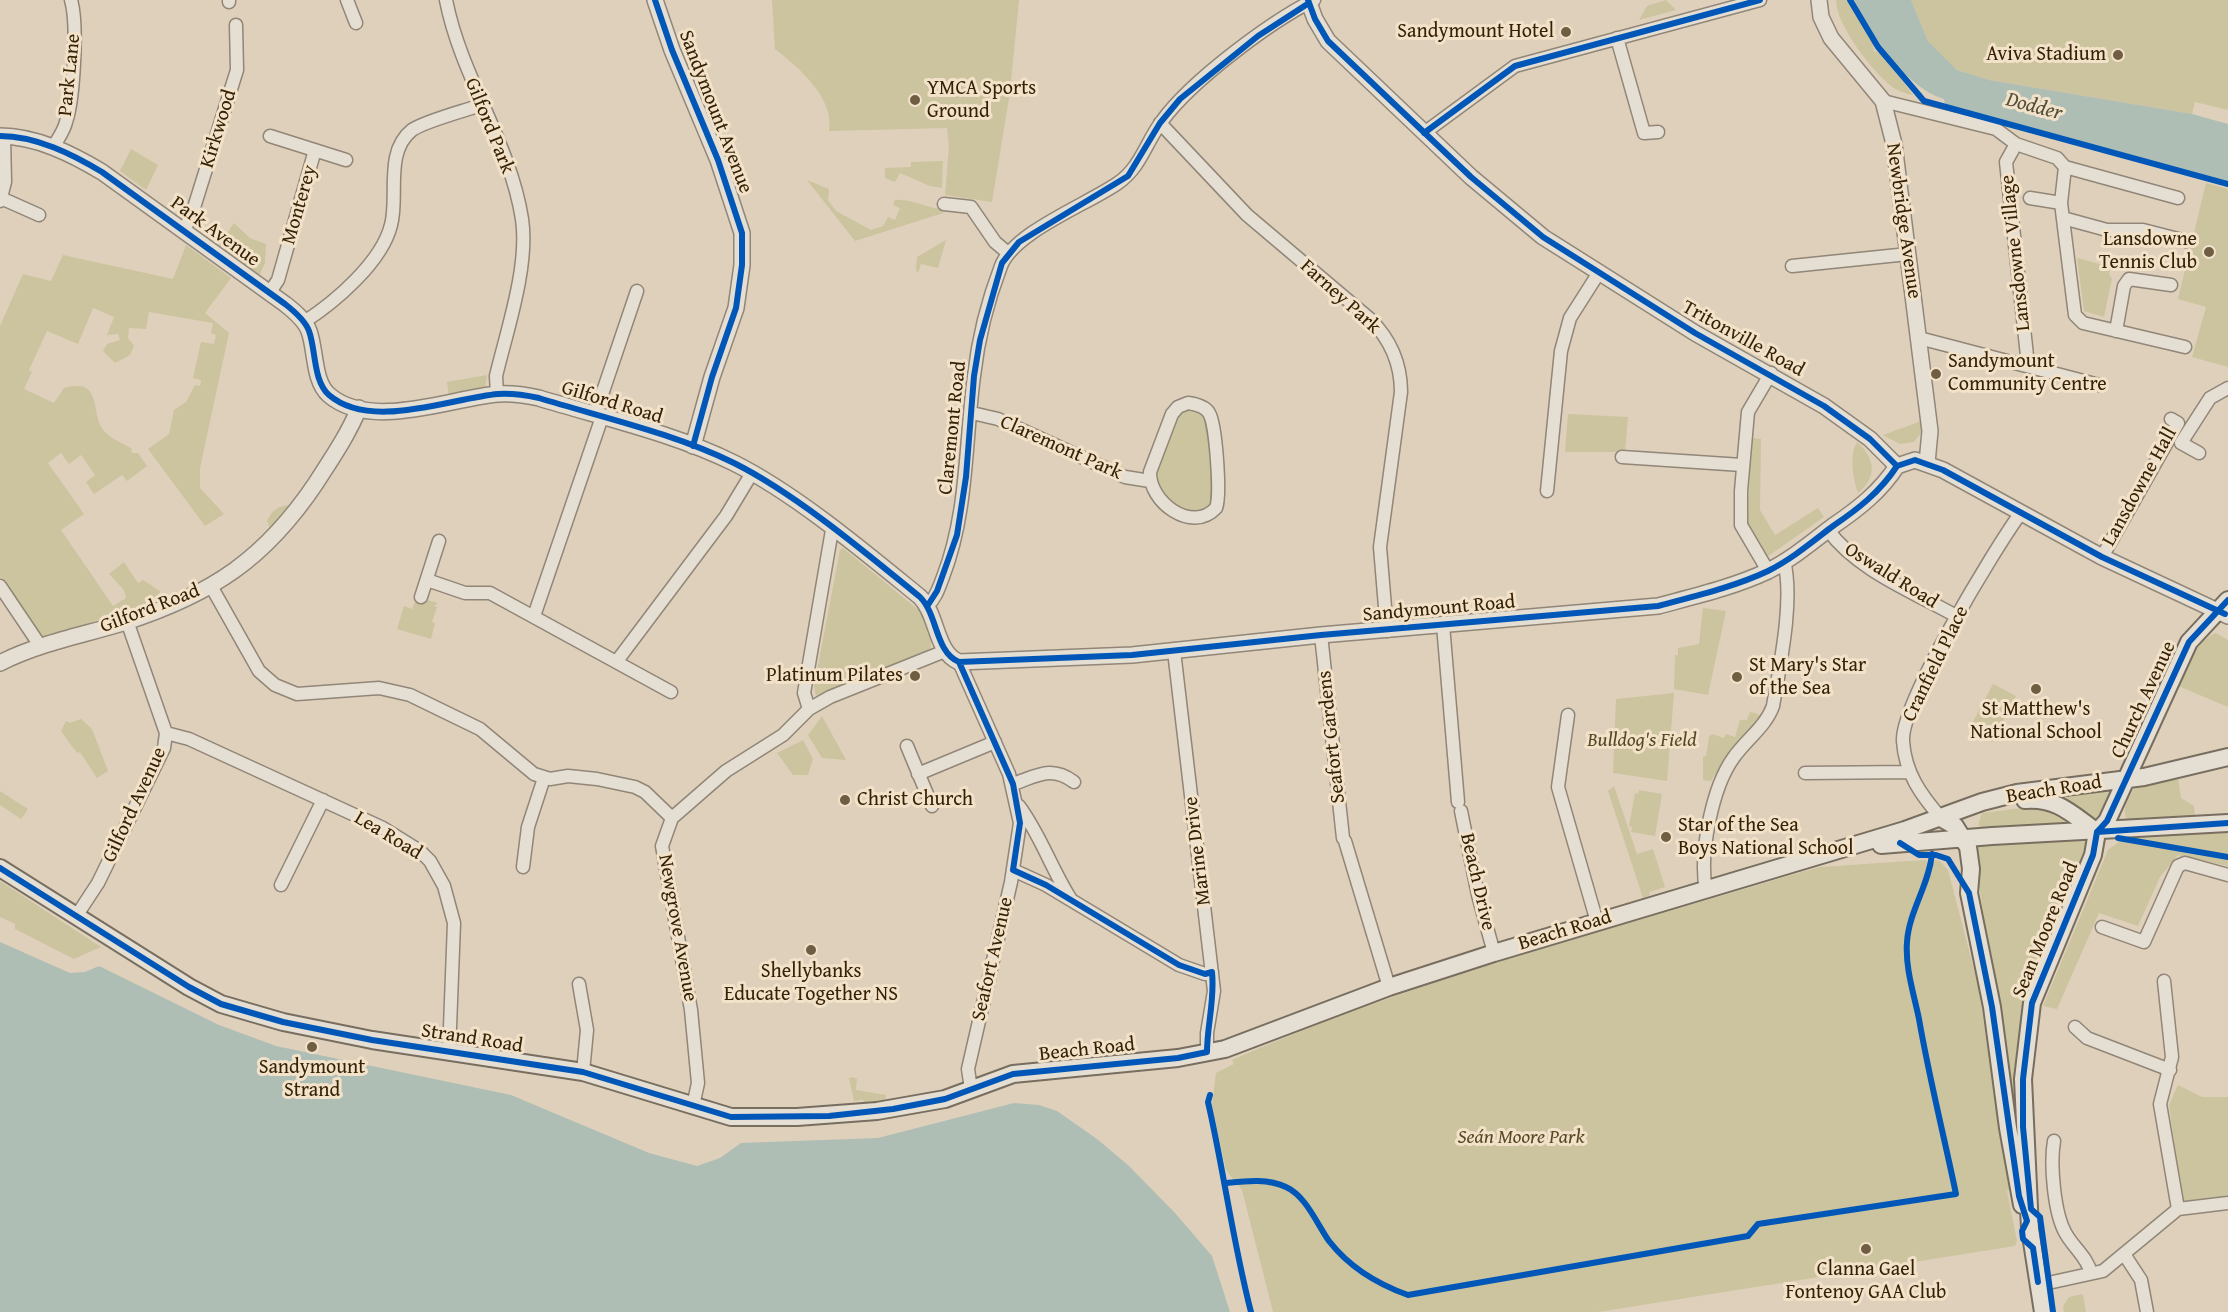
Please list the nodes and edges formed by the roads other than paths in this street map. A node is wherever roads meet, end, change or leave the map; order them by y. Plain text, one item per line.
1 (71, 0) edge
2 (347, 0) edge
3 (446, 0) edge
4 (655, 0) edge
5 (1760, 0) edge
6 (1819, 0) edge
7 (1310, 1) edge
8 (356, 23) dead end
9 (236, 25) dead end
10 (1617, 38) junction
11 (1883, 101) junction
12 (481, 105) junction
13 (1160, 123) junction
14 (1658, 132) dead end
15 (1424, 133) junction
16 (2, 136) edge
17 (270, 136) dead end
18 (2016, 144) junction
19 (53, 148) junction
20 (315, 150) junction
21 (346, 160) dead end
22 (2066, 167) junction
23 (2030, 198) dead end
24 (2178, 198) dead end
25 (1, 200) edge
26 (2061, 203) junction
27 (944, 204) dead end
28 (39, 215) dead end
29 (2063, 218) junction
30 (184, 230) junction
31 (2186, 241) dead end
32 (1008, 253) junction
33 (1908, 254) junction
34 (1792, 266) dead end
35 (1598, 274) junction
36 (2171, 285) dead end
37 (637, 291) dead end
38 (270, 292) junction
39 (304, 322) junction
40 (2116, 331) junction
41 (1919, 338) junction
42 (2185, 347) dead end
43 (2028, 365) junction
44 (1771, 373) junction
45 (2099, 385) dead end
46 (2228, 388) edge
47 (497, 394) junction
48 (359, 408) junction
49 (972, 413) junction
50 (599, 416) junction
51 (2171, 419) dead end
52 (693, 446) junction
53 (2199, 453) dead end
54 (1622, 457) dead end
55 (1926, 463) junction
56 (1742, 465) junction
57 (1897, 466) junction
58 (752, 473) junction
59 (1150, 481) junction
60 (1547, 491) dead end
61 (2020, 514) junction
62 (832, 530) junction
63 (1828, 530) junction
64 (439, 541) dead end
65 (2102, 557) junction
66 (1784, 561) junction
67 (1768, 571) junction
68 (427, 580) junction
69 (0, 586) edge
70 (211, 586) junction
71 (421, 597) dead end
72 (928, 605) junction
73 (2225, 609) edge
74 (534, 616) junction
75 (1958, 617) junction
76 (127, 621) junction
77 (1443, 625) junction
78 (1387, 630) junction
79 (1321, 635) junction
80 (41, 647) junction
81 (945, 651) junction
82 (1174, 651) junction
83 (617, 661) junction
84 (959, 662) junction
85 (0, 663) edge
86 (671, 692) dead end
87 (809, 709) junction
88 (1568, 715) dead end
89 (166, 733) junction
90 (995, 742) junction
91 (907, 746) dead end
92 (2228, 757) edge
93 (1909, 772) junction
94 (1805, 773) dead end
95 (918, 774) junction
96 (544, 778) junction
97 (2126, 778) junction
98 (1074, 782) dead end
99 (1013, 784) junction
100 (323, 800) junction
101 (1982, 802) junction
102 (1018, 805) junction
103 (932, 806) dead end
104 (672, 818) junction
105 (1941, 818) junction
106 (2228, 824) edge
107 (2097, 832) junction
108 (1965, 839) junction
109 (1812, 856) junction
110 (523, 867) dead end
111 (0, 868) edge
112 (1013, 870) junction
113 (2228, 875) edge
114 (281, 885) dead end
115 (1706, 890) junction
116 (1071, 900) junction
117 (77, 915) junction
118 (1597, 922) junction
119 (2102, 927) dead end
120 (1494, 953) junction
121 (1212, 972) junction
122 (2164, 981) dead end
123 (579, 984) dead end
124 (1389, 987) junction
125 (2074, 1027) dead end
126 (1207, 1052) junction
127 (449, 1053) junction
128 (2170, 1070) junction
129 (583, 1072) junction
130 (971, 1089) junction
131 (693, 1106) junction
132 (2054, 1141) dead end
133 (2228, 1203) edge
134 (2178, 1209) junction
135 (2030, 1229) junction
136 (2124, 1254) junction
137 (2091, 1274) junction
138 (2039, 1285) junction
139 (2043, 1312) edge
140 (2147, 1312) edge

1 - 19 street, Park Lane
2 - 8 street
3 - 12 street, Gilford Park
4 - 52 street, Sandymount Avenue
5 - 10 street
6 - 11 street, Newbridge Avenue
7 - 13 street, Claremont Road
7 - 15 street, Tritonville Road
9 - 30 street, Kirkwood
10 - 14 street
10 - 15 street
11 - 18 street, Lansdowne Village
11 - 33 street, Newbridge Avenue
12 - 39 street
12 - 47 street, Gilford Park
13 - 32 street, Claremont Road
13 - 78 street, Farney Park
15 - 35 street, Tritonville Road
16 - 19 street, Park Avenue
16 - 25 street
17 - 20 street, Monterey
18 - 22 street, Lansdowne Village
18 - 43 street, Lansdowne Village
19 - 30 street, Park Avenue
20 - 21 street, Monterey
20 - 38 street, Monterey
22 - 24 street, Lansdowne Village
22 - 26 street
23 - 26 street, Lansdowne Village
25 - 28 street
26 - 29 street
27 - 32 street
29 - 31 street
29 - 40 street
30 - 38 street, Park Avenue
32 - 49 street, Claremont Road
33 - 34 street
33 - 41 street, Newbridge Avenue
35 - 44 street, Tritonville Road
35 - 60 street
36 - 40 street
37 - 50 street
38 - 39 street, Park Avenue
39 - 48 street, Park Avenue
40 - 42 street
41 - 43 street, Lansdowne Village
41 - 55 street, Newbridge Avenue
43 - 45 street, Lansdowne Village
44 - 56 street
44 - 57 street, Tritonville Road
46 - 53 street
47 - 48 street, Gilford Road
47 - 50 street, Gilford Road
48 - 70 street, Gilford Road
49 - 59 street, Claremont Park
49 - 72 street, Claremont Road
50 - 52 street, Gilford Road
50 - 74 street
51 - 65 street, Lansdowne Hall
52 - 58 street, Gilford Road
54 - 56 street
55 - 57 street
55 - 61 street
56 - 67 street
57 - 63 street, Sandymount Road
58 - 62 street, Gilford Road
58 - 83 street
59 - 59 street, Claremont Park
61 - 65 street
61 - 75 street, Cranfield Place
62 - 72 street, Gilford Road
62 - 87 street
63 - 66 street, Sandymount Road
63 - 75 street, Oswald Road
64 - 68 street
65 - 73 street
66 - 67 street, Sandymount Road
66 - 115 street
67 - 77 street, Sandymount Road
68 - 71 street
68 - 74 street
69 - 80 street
70 - 76 street, Gilford Road
70 - 96 street
72 - 81 street
73 - 97 main road, Church Avenue
74 - 83 street
75 - 93 street, Cranfield Place
76 - 80 street, Gilford Road
76 - 89 street, Gilford Avenue
77 - 78 street, Sandymount Road
77 - 120 street, Beach Drive
78 - 79 street, Sandymount Road
79 - 82 street, Sandymount Road
79 - 124 street, Seafort Gardens
80 - 85 street, Gilford Road
81 - 84 street
81 - 87 street, Newgrove Avenue
82 - 84 street, Sandymount Road
82 - 121 street, Marine Drive
83 - 86 street
84 - 90 street, Seafort Avenue
87 - 104 street, Newgrove Avenue
88 - 118 street
89 - 100 street, Lea Road
89 - 117 street, Gilford Avenue
90 - 95 street
90 - 99 street, Seafort Avenue
91 - 95 street
92 - 97 main road, Beach Road
93 - 94 street
93 - 105 street, Cranfield Place
95 - 103 street
96 - 104 street
96 - 110 street
97 - 101 main road, Beach Road
97 - 107 main road, Sean Moore Road
98 - 99 street
99 - 102 street, Seafort Avenue
100 - 114 street
100 - 127 street, Lea Road
101 - 105 main road, Beach Road
101 - 107 main road, Beach Road
102 - 112 street, Seafort Avenue
102 - 116 street
104 - 131 street, Newgrove Avenue
105 - 108 main road
105 - 109 main road, Beach Road
106 - 107 main road
107 - 108 main road, Beach Road
107 - 135 main road, Sean Moore Road
108 - 109 main road, Beach Road
108 - 135 main road, Sean Moore Road
109 - 115 main road, Beach Road
111 - 117 main road, Strand Road
112 - 116 street
112 - 130 street, Seafort Avenue
113 - 119 street
115 - 118 main road, Beach Road
116 - 121 street
117 - 127 main road, Strand Road
118 - 120 main road, Beach Road
120 - 124 main road, Beach Road
121 - 126 street, Marine Drive
122 - 128 street
123 - 129 street
124 - 126 main road, Beach Road
125 - 128 street
126 - 130 main road, Beach Road
127 - 129 main road, Strand Road
128 - 134 street
129 - 131 main road, Strand Road
130 - 131 main road, Strand Road
132 - 137 street
133 - 134 street
134 - 136 street
135 - 138 main road, Sean Moore Road
136 - 137 street
136 - 140 street
137 - 138 street
138 - 139 main road, Sean Moore Road

